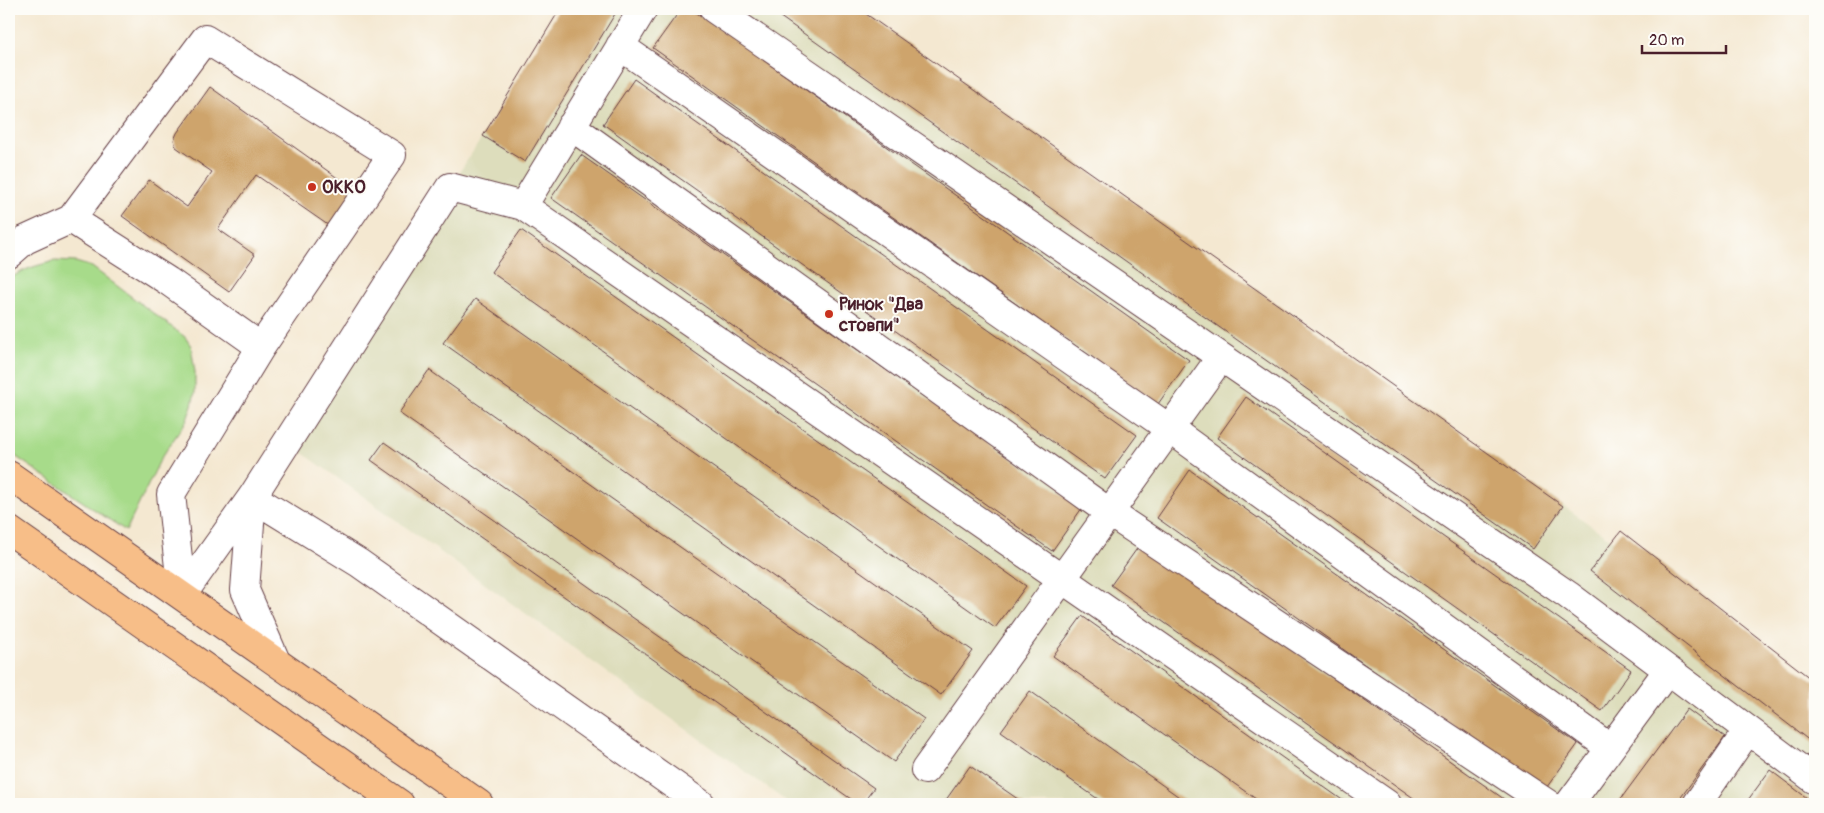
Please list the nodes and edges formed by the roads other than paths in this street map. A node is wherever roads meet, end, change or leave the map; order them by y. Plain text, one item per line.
1 (643, 9) edge
2 (714, 9) edge
3 (620, 46) junction
4 (571, 126) junction
5 (523, 206) junction
6 (71, 219) junction
7 (9, 254) edge
8 (261, 347) junction
9 (1222, 357) junction
10 (1170, 429) junction
11 (9, 475) edge
12 (252, 497) junction
13 (1110, 513) junction
14 (9, 530) edge
15 (1062, 579) junction
16 (182, 595) junction
17 (276, 661) junction
18 (1668, 670) junction
19 (1748, 730) junction
20 (1610, 748) junction
21 (925, 770) dead end
22 (1815, 780) edge
23 (400, 804) edge
24 (479, 804) edge
25 (700, 804) edge
26 (1387, 804) edge
27 (1548, 804) edge
28 (1569, 804) edge
29 (1698, 804) edge

1 - 3 lane
2 - 9 lane
3 - 4 lane
3 - 10 lane
4 - 5 lane
4 - 13 lane
5 - 12 lane
5 - 15 lane
6 - 7 lane
6 - 8 lane
6 - 8 lane
8 - 16 lane
9 - 10 lane
9 - 18 lane
10 - 13 lane
10 - 20 lane
11 - 16 highway
12 - 16 lane
12 - 17 lane
12 - 25 lane
13 - 15 lane
13 - 27 lane
14 - 23 highway
15 - 21 lane
15 - 26 lane
16 - 17 highway
17 - 24 highway
18 - 19 lane
18 - 20 lane
19 - 22 lane
19 - 29 lane
20 - 28 lane

